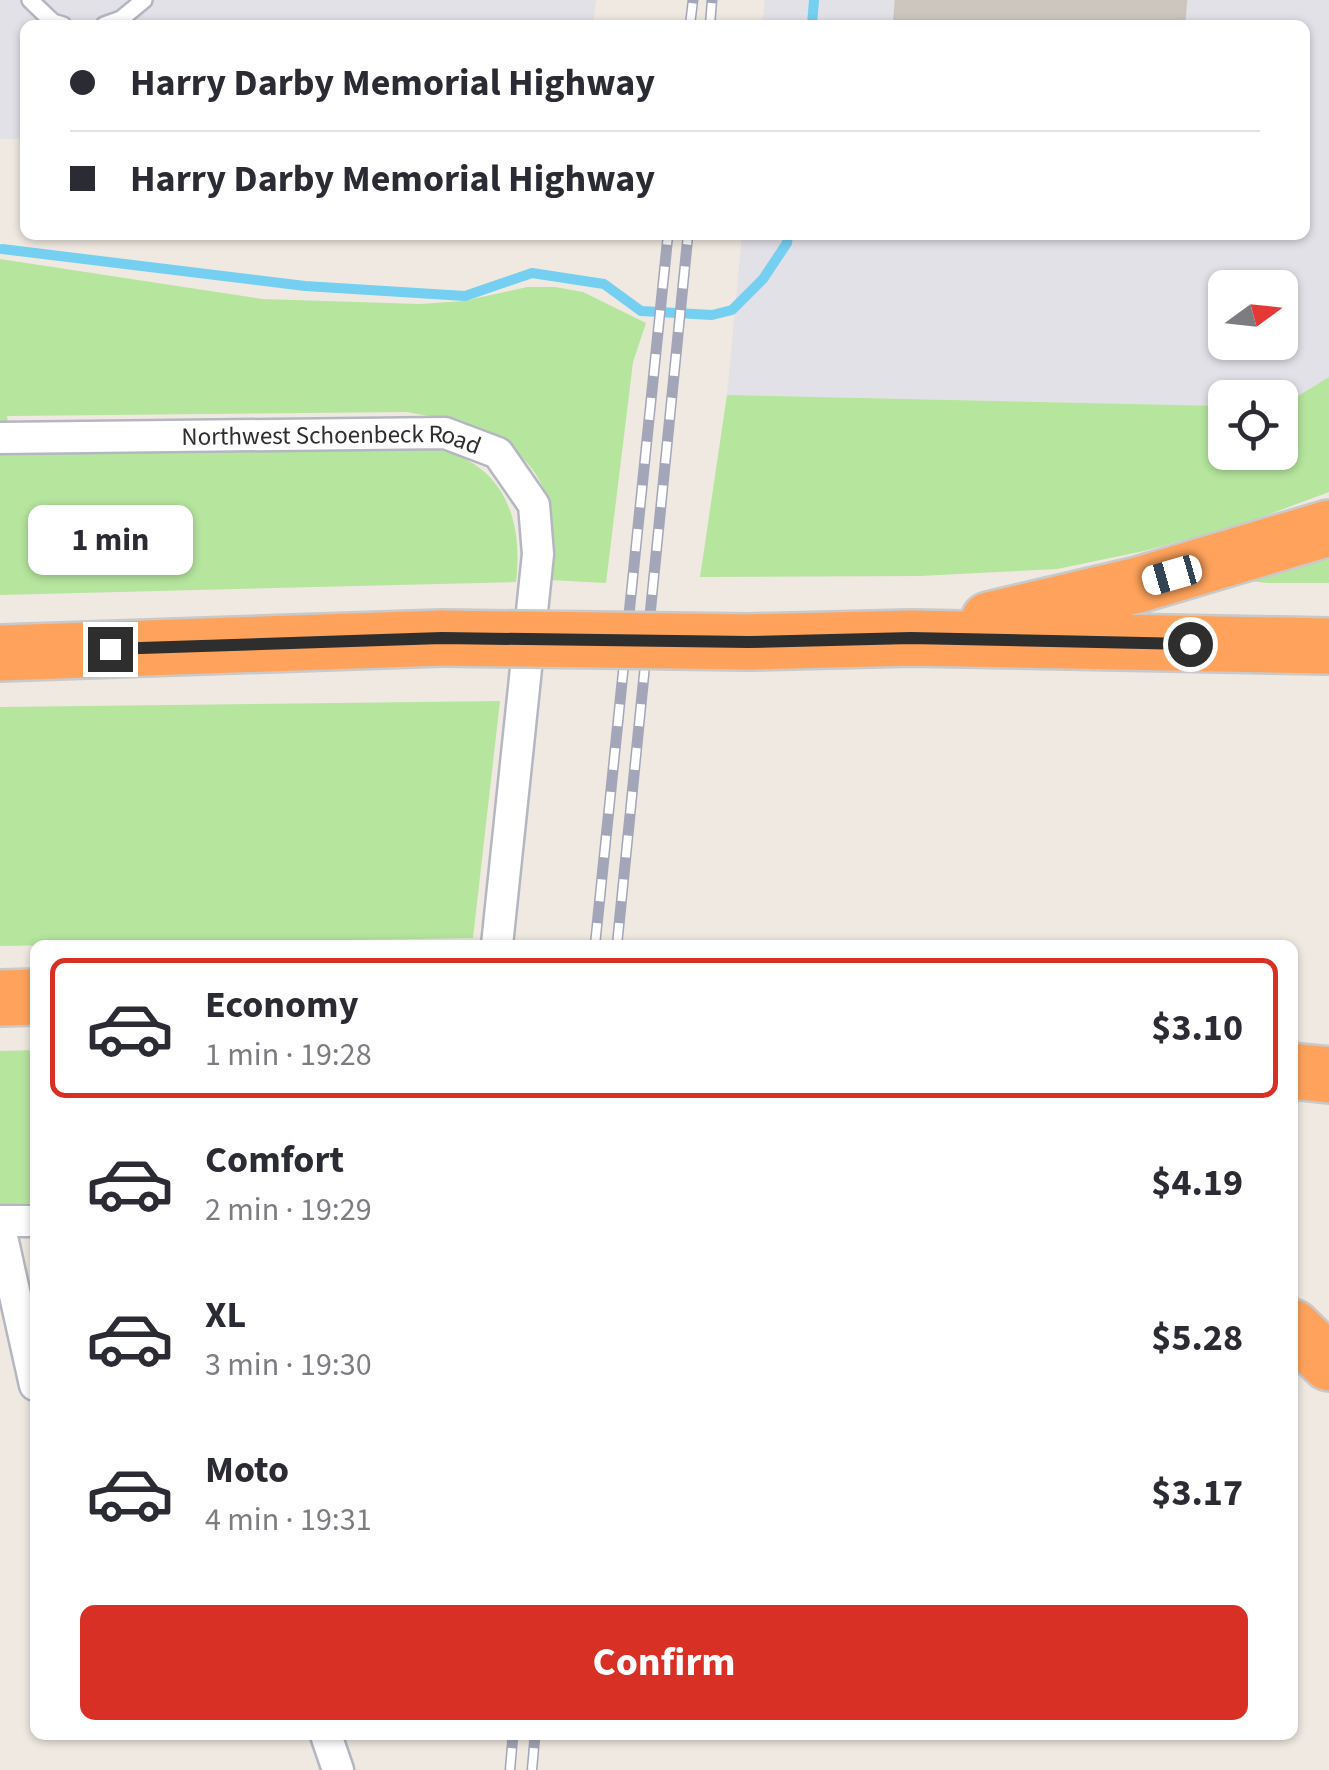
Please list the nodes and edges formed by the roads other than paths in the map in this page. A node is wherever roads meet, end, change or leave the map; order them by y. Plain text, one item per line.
1 (30, 0) edge
2 (144, 0) edge
3 (51, 20) edge
4 (121, 20) edge
5 (0, 438) edge
6 (1329, 528) edge
7 (911, 638) junction
8 (1329, 646) edge
9 (0, 653) edge
10 (498, 940) edge
11 (0, 998) edge
12 (30, 998) edge
13 (1298, 1072) edge
14 (1329, 1075) edge
15 (30, 1221) edge
16 (0, 1225) edge
17 (1298, 1334) edge
18 (30, 1362) edge
19 (1329, 1363) edge
20 (328, 1740) edge
21 (338, 1770) edge

1 - 3 lane
2 - 4 lane
5 - 10 street, Northwest Schoenbeck Road
6 - 7 highway
7 - 8 highway
7 - 9 highway, bridge
11 - 12 highway
13 - 14 highway
15 - 16 street
16 - 18 street
17 - 19 highway
20 - 21 street

